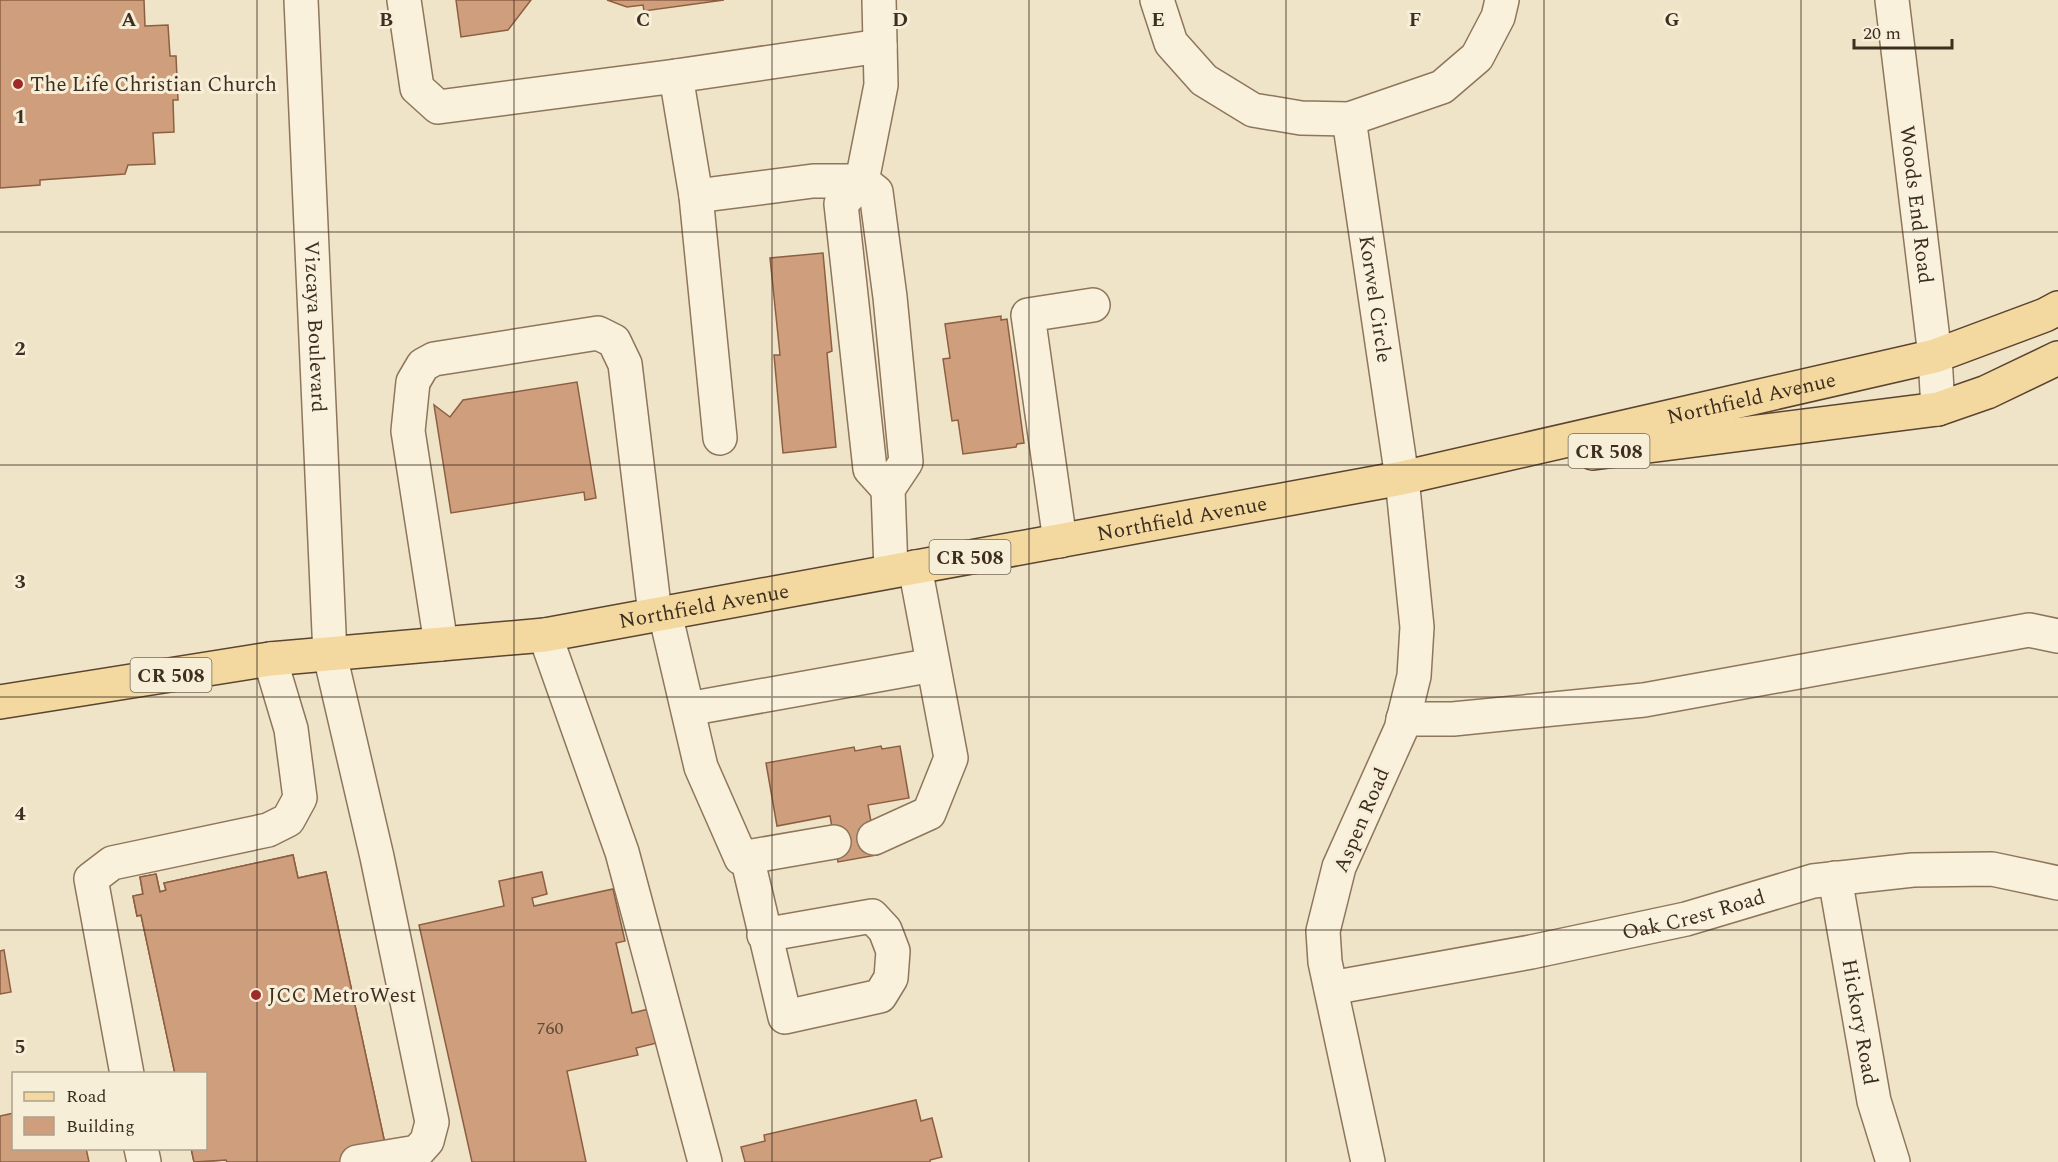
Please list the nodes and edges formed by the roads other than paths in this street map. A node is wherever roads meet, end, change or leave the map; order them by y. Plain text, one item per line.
1 (301, 0) edge
2 (404, 0) edge
3 (879, 0) edge
4 (1157, 0) edge
5 (1502, 0) edge
6 (1892, 0) edge
7 (880, 46) junction
8 (676, 76) junction
9 (1349, 119) junction
10 (862, 181) junction
11 (696, 196) junction
12 (1093, 305) dead end
13 (2058, 308) edge
14 (1935, 356) junction
15 (2058, 358) edge
16 (1938, 409) junction
17 (720, 438) dead end
18 (1402, 478) junction
19 (1060, 540) junction
20 (903, 569) junction
21 (660, 614) junction
22 (545, 635) junction
23 (2058, 636) edge
24 (441, 644) junction
25 (330, 655) junction
26 (270, 659) junction
27 (933, 666) junction
28 (0, 702) edge
29 (688, 709) junction
30 (1403, 719) junction
31 (874, 838) dead end
32 (834, 842) dead end
33 (747, 857) junction
34 (1835, 878) junction
35 (2058, 884) edge
36 (764, 935) dead end
37 (1331, 988) junction
38 (127, 1072) edge
39 (357, 1162) edge
40 (705, 1162) edge
41 (1368, 1162) edge
42 (1893, 1162) edge

1 - 25 street, Vizcaya Boulevard
2 - 8 street
3 - 7 street
4 - 9 street
5 - 9 street
6 - 14 street, Woods End Road
7 - 8 street
7 - 10 street
8 - 11 street
9 - 18 street, Korwel Circle
10 - 11 street
10 - 20 street
11 - 17 street
12 - 19 street
13 - 14 main road, Northfield Avenue / CR 508
14 - 16 street, Woods End Road
14 - 18 main road, Northfield Avenue / CR 508
15 - 16 main road, Northfield Avenue / CR 508
16 - 18 main road, Northfield Avenue / CR 508
18 - 19 main road, Northfield Avenue / CR 508
18 - 30 street, Aspen Road
19 - 20 main road, Northfield Avenue / CR 508
20 - 21 main road, Northfield Avenue / CR 508
20 - 27 street
21 - 22 main road, Northfield Avenue / CR 508
21 - 24 street
21 - 29 street
22 - 24 main road, Northfield Avenue / CR 508
22 - 40 street
23 - 30 street
24 - 25 main road, Northfield Avenue / CR 508
25 - 26 main road, Northfield Avenue / CR 508
25 - 39 street, Vizcaya Boulevard
26 - 28 main road, Northfield Avenue / CR 508
26 - 38 street
27 - 29 street
27 - 31 street
29 - 33 street
30 - 37 street, Aspen Road
32 - 33 street
33 - 36 street
34 - 35 street, Oak Crest Road
34 - 37 street, Oak Crest Road
34 - 42 street, Hickory Road
37 - 41 street, Aspen Road

